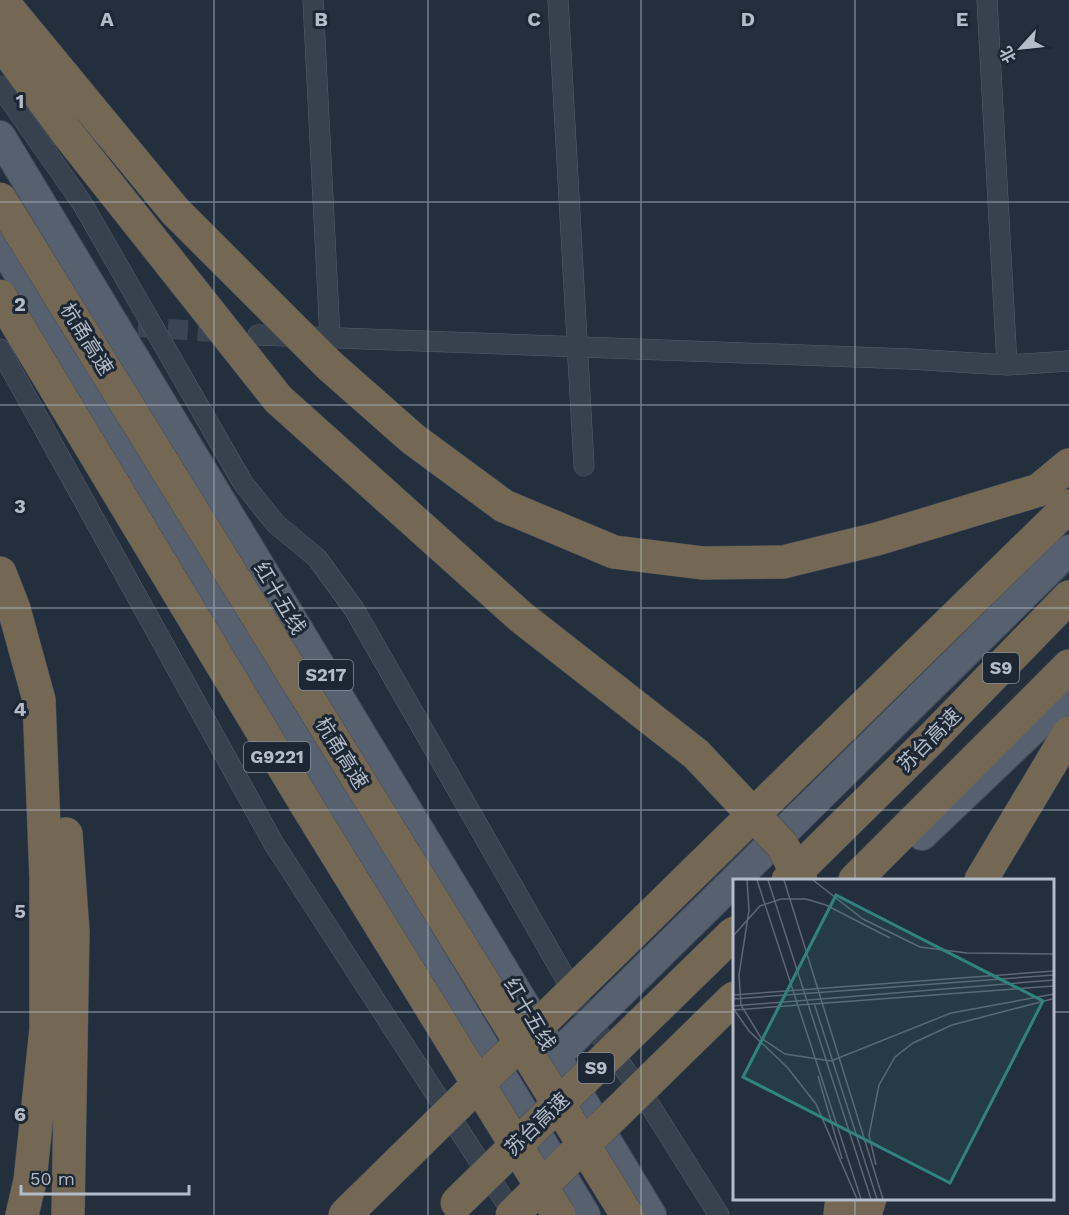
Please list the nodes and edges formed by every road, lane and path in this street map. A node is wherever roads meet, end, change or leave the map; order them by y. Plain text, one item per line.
1 (1, 0) edge
2 (313, 0) edge
3 (558, 0) edge
4 (987, 0) edge
5 (0, 41) edge
6 (0, 86) edge
7 (0, 136) edge
8 (0, 199) edge
9 (0, 242) edge
10 (0, 296) edge
11 (258, 335) dead end
12 (330, 338) junction
13 (578, 347) junction
14 (0, 349) edge
15 (1069, 361) edge
16 (1007, 365) junction
17 (1069, 465) edge
18 (584, 466) dead end
19 (1069, 506) edge
20 (1069, 550) edge
21 (0, 573) edge
22 (1069, 597) edge
23 (1069, 666) edge
24 (1069, 695) edge
25 (39, 700) junction
26 (1069, 733) edge
27 (737, 879) edge
28 (789, 879) edge
29 (800, 879) edge
30 (856, 879) edge
31 (875, 879) edge
32 (982, 879) edge
33 (733, 883) edge
34 (733, 935) edge
35 (733, 1000) edge
36 (733, 1016) edge
37 (591, 1023) junction
38 (556, 1057) junction
39 (515, 1098) junction
40 (646, 1099) junction
41 (618, 1122) dead end
42 (588, 1150) dead end
43 (561, 1176) junction
44 (842, 1200) edge
45 (869, 1200) edge
46 (22, 1215) edge
47 (68, 1215) edge
48 (345, 1215) edge
49 (444, 1215) edge
50 (513, 1215) edge
51 (559, 1215) edge
52 (585, 1215) edge
53 (627, 1215) edge
54 (651, 1215) edge
55 (718, 1215) edge
56 (840, 1215) edge
57 (864, 1215) edge

1 - 17 highway, bridge
2 - 12 street
3 - 13 street
4 - 16 street
5 - 29 highway, bridge
6 - 37 street
7 - 38 main road, 红十五线 / S217
8 - 53 highway, 杭甬高速 / G9221, bridge
9 - 39 main road, S217
10 - 51 highway, G9221, bridge
11 - 12 street
12 - 13 street
13 - 16 street
13 - 18 street
14 - 50 street
15 - 16 street
19 - 48 highway, bridge
20 - 27 main road
21 - 25 highway
22 - 28 highway, 苏台高速 / S9, bridge
23 - 30 highway, S9
24 - 31 main road
25 - 46 highway
25 - 47 highway
26 - 32 highway
33 - 37 main road
34 - 49 highway, 苏台高速 / S9, bridge
35 - 50 highway, S9, bridge
36 - 40 main road
37 - 38 main road
37 - 40 street
38 - 39 main road
38 - 54 main road, 红十五线 / S217
39 - 43 main road, S217
40 - 41 main road
40 - 55 street
42 - 43 main road
43 - 52 main road, S217
44 - 56 highway
45 - 57 highway

